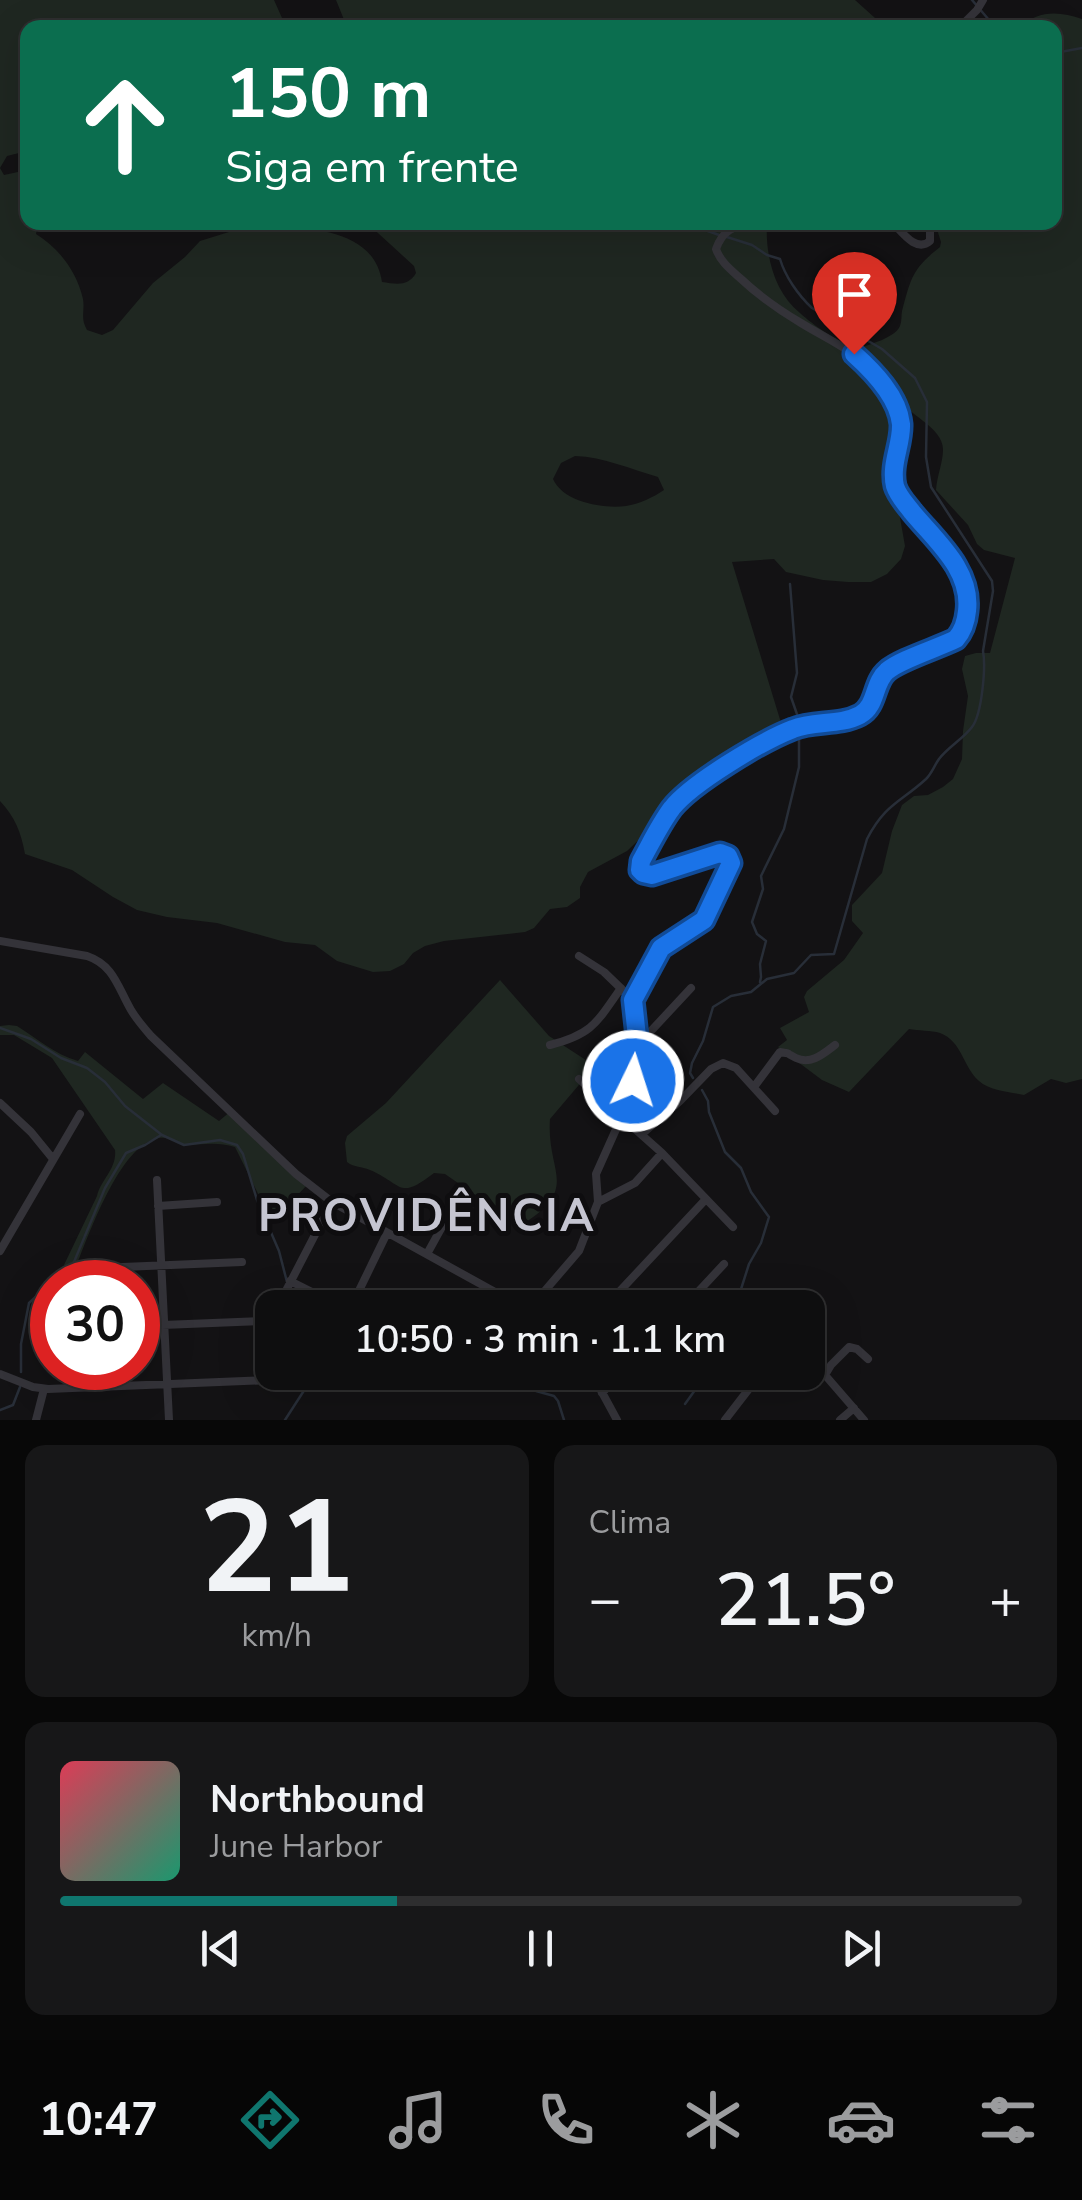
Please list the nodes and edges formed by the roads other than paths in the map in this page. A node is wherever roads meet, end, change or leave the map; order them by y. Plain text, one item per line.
1 (983, 0) edge
2 (966, 20) edge
3 (729, 230) edge
4 (900, 230) edge
5 (930, 230) edge
6 (0, 941) edge
7 (579, 956) dead end
8 (621, 988) junction
9 (691, 988) dead end
10 (633, 1000) junction
11 (550, 1045) dead end
12 (835, 1045) dead end
13 (638, 1046) junction
14 (578, 1079) dead end
15 (754, 1086) junction
16 (0, 1103) edge
17 (775, 1112) dead end
18 (80, 1114) dead end
19 (622, 1116) junction
20 (642, 1134) junction
21 (662, 1153) junction
22 (53, 1159) junction
23 (157, 1180) dead end
24 (706, 1199) junction
25 (218, 1202) dead end
26 (332, 1202) junction
27 (598, 1202) junction
28 (454, 1205) dead end
29 (158, 1206) junction
30 (733, 1227) dead end
31 (387, 1233) junction
32 (0, 1251) edge
33 (427, 1254) junction
34 (242, 1262) dead end
35 (724, 1264) dead end
36 (161, 1266) junction
37 (289, 1284) junction
38 (286, 1290) edge
39 (494, 1290) edge
40 (543, 1290) edge
41 (621, 1290) edge
42 (700, 1290) edge
43 (255, 1320) edge
44 (160, 1324) edge
45 (164, 1324) junction
46 (868, 1359) dead end
47 (0, 1374) edge
48 (255, 1381) edge
49 (160, 1385) edge
50 (168, 1385) junction
51 (30, 1386) edge
52 (44, 1390) edge
53 (600, 1390) edge
54 (605, 1390) edge
55 (748, 1390) edge
56 (602, 1393) junction
57 (854, 1408) junction
58 (36, 1420) edge
59 (169, 1420) edge
60 (617, 1420) edge
61 (724, 1420) edge
62 (840, 1420) edge
63 (864, 1420) edge

1 - 2 street
3 - 10 street
4 - 5 street
6 - 26 street
7 - 8 street
8 - 10 street
8 - 11 street
9 - 13 street
10 - 13 street
12 - 15 street
13 - 19 street
14 - 19 street
15 - 17 street
15 - 20 street
16 - 22 street
18 - 22 street
19 - 20 street
19 - 27 street
20 - 21 street
21 - 24 street
21 - 27 street
22 - 32 street
23 - 29 street
24 - 30 street
24 - 41 street
25 - 29 street
26 - 31 street
26 - 37 street
27 - 40 street
28 - 33 street
29 - 36 street
31 - 33 street
31 - 37 street
33 - 39 street
34 - 36 street
35 - 42 street
36 - 45 street
37 - 38 street
43 - 45 street
44 - 45 street
45 - 50 street
46 - 57 street
47 - 51 street
48 - 50 street
49 - 50 street
50 - 59 street
52 - 58 street
53 - 56 street
54 - 56 street
55 - 61 street
56 - 60 street
57 - 62 street
57 - 63 street

